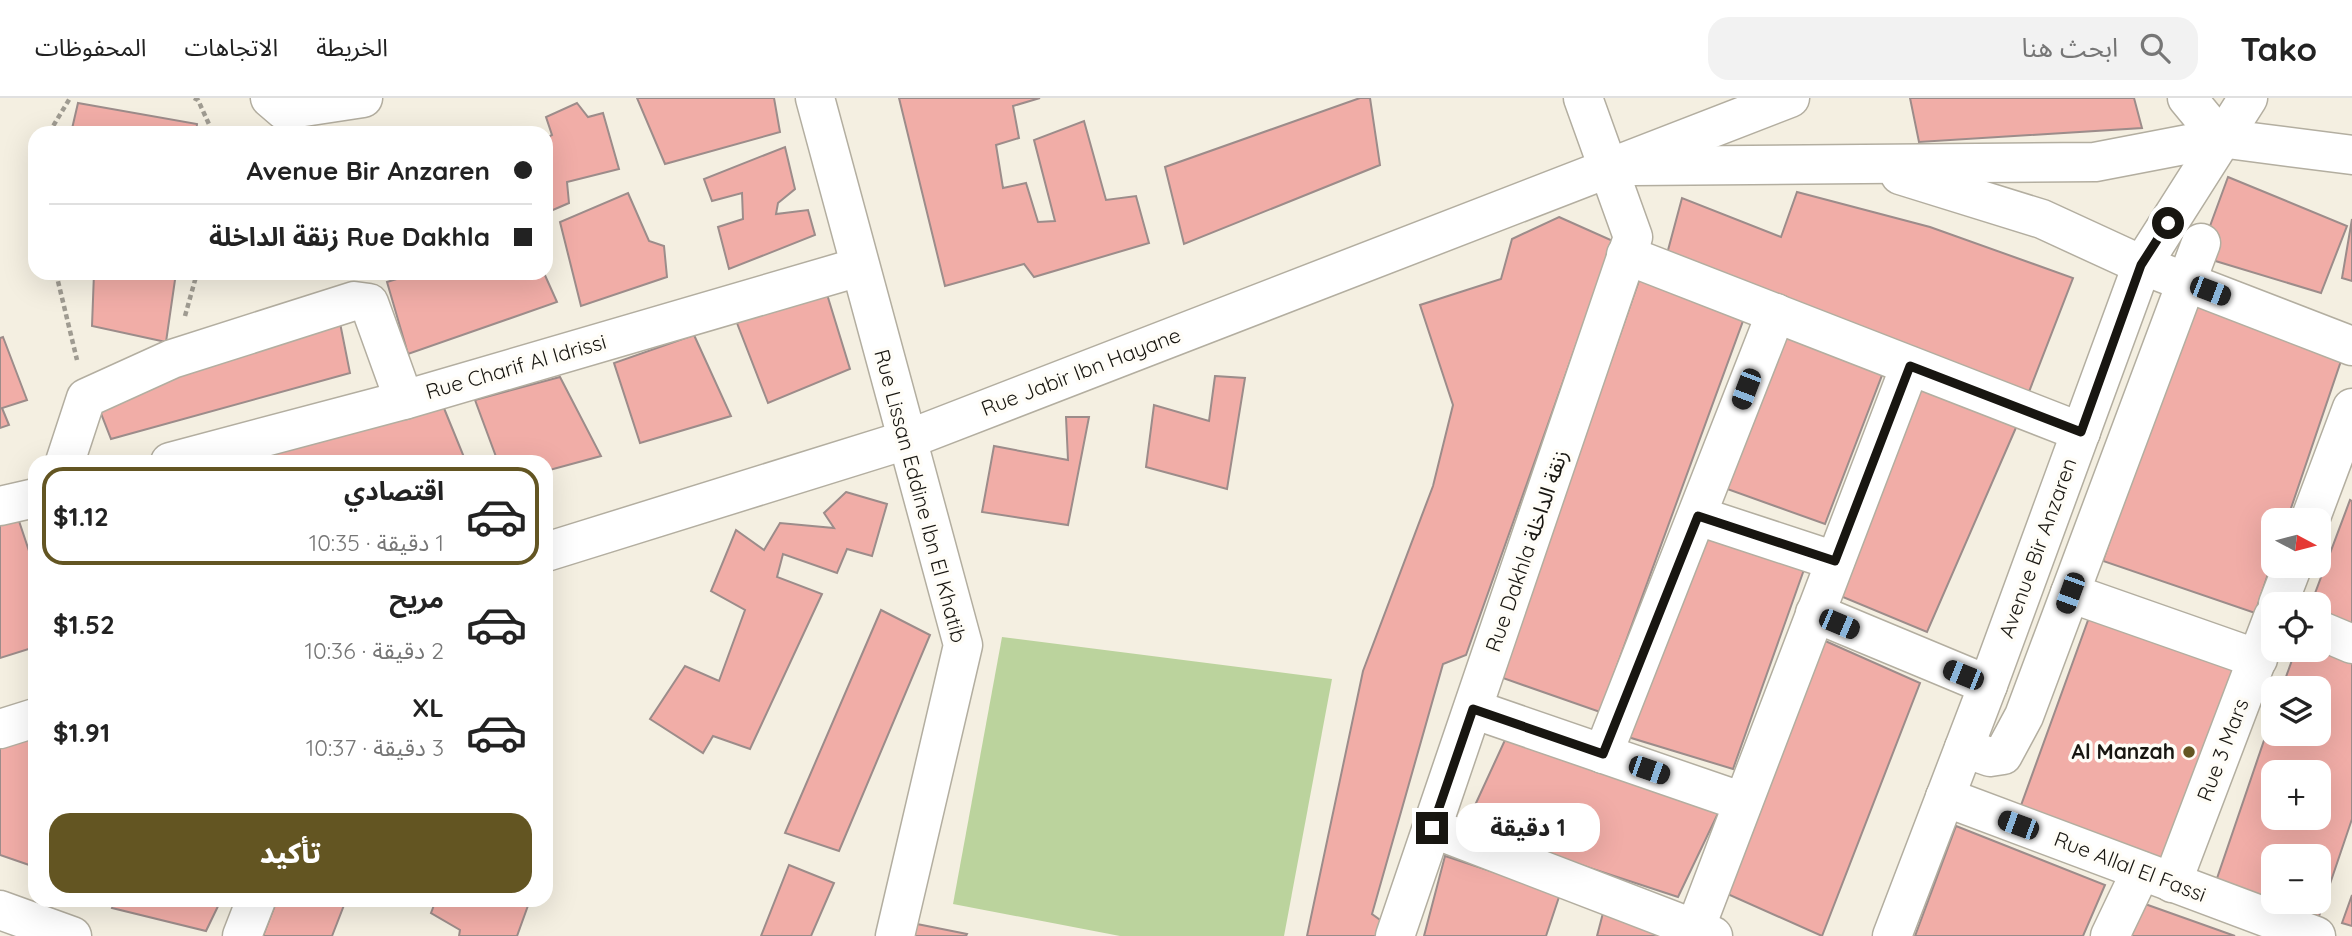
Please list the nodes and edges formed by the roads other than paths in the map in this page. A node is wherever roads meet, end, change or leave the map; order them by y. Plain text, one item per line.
1 (363, 98) edge
2 (814, 98) edge
3 (1583, 98) edge
4 (1790, 98) edge
5 (2187, 98) edge
6 (2248, 98) edge
7 (296, 103) edge
8 (2220, 138) junction
9 (2352, 155) edge
10 (1868, 165) junction
11 (1607, 167) junction
12 (2201, 243) dead end
13 (1626, 255) junction
14 (2141, 265) junction
15 (859, 267) junction
16 (2186, 282) junction
17 (1776, 313) junction
18 (2352, 346) edge
19 (1910, 366) junction
20 (404, 400) junction
21 (2352, 408) edge
22 (2081, 432) junction
23 (906, 440) junction
24 (67, 455) edge
25 (196, 455) edge
26 (2339, 479) edge
27 (28, 500) edge
28 (0, 506) edge
29 (2318, 508) edge
30 (1698, 516) junction
31 (553, 550) edge
32 (1835, 561) junction
33 (2070, 593) junction
34 (1815, 613) junction
35 (2331, 635) edge
36 (2352, 644) edge
37 (2261, 651) edge
38 (2258, 659) junction
39 (1988, 685) junction
40 (1473, 709) junction
41 (28, 720) edge
42 (0, 729) edge
43 (1964, 748) junction
44 (1603, 754) junction
45 (1945, 797) junction
46 (1743, 802) junction
47 (1432, 828) junction
48 (2157, 877) junction
49 (253, 907) edge
50 (0, 910) edge
51 (1704, 933) edge
52 (72, 936) edge
53 (242, 936) edge
54 (895, 936) edge
55 (1395, 936) edge
56 (1892, 936) edge
57 (2110, 936) edge
58 (2316, 936) edge

1 - 7 street
2 - 15 street, Rue Lissan Eddine Ibn El Khatib
3 - 11 street, Rue Dakhla زنقة الداخلة
4 - 11 street, Rue Jabir Ibn Hayane
5 - 8 street
6 - 8 street, Avenue Bir Anzaren
8 - 9 street
8 - 10 street
8 - 14 street, Avenue Bir Anzaren
10 - 11 street
10 - 14 street
11 - 13 street, Rue Dakhla زنقة الداخلة
11 - 23 street, Rue Jabir Ibn Hayane
12 - 16 street
13 - 17 street
13 - 40 street, Rue Dakhla زنقة الداخلة
14 - 16 street
14 - 22 street, Avenue Bir Anzaren
15 - 20 street, Rue Charif Al Idrissi
15 - 23 street, Rue Lissan Eddine Ibn El Khatib
16 - 18 street
16 - 33 street
17 - 19 street
17 - 30 street
19 - 22 street
19 - 32 street
20 - 24 street
20 - 25 street, Rue Charif Al Idrissi
21 - 26 street
22 - 39 street, Avenue Bir Anzaren
23 - 31 street, Rue Jabir Ibn Hayane
23 - 54 street, Rue Lissan Eddine Ibn El Khatib
26 - 29 street
27 - 28 street
30 - 32 street
30 - 44 street
32 - 34 street
33 - 38 street
33 - 43 street
34 - 39 street
34 - 46 street
35 - 36 street
37 - 38 street, Rue 3 Mars
38 - 48 street, Rue 3 Mars
39 - 43 street, Avenue Bir Anzaren
40 - 44 street
40 - 47 street, Rue Dakhla زنقة الداخلة
41 - 42 street
43 - 45 street, Avenue Bir Anzaren
44 - 46 street
45 - 48 street, Rue Allal El Fassi
45 - 56 street, Avenue Bir Anzaren
46 - 51 street
47 - 51 street
47 - 55 street, Rue Dakhla زنقة الداخلة
48 - 57 street, Rue 3 Mars
48 - 58 street, Rue Allal El Fassi
49 - 53 street
50 - 52 street

